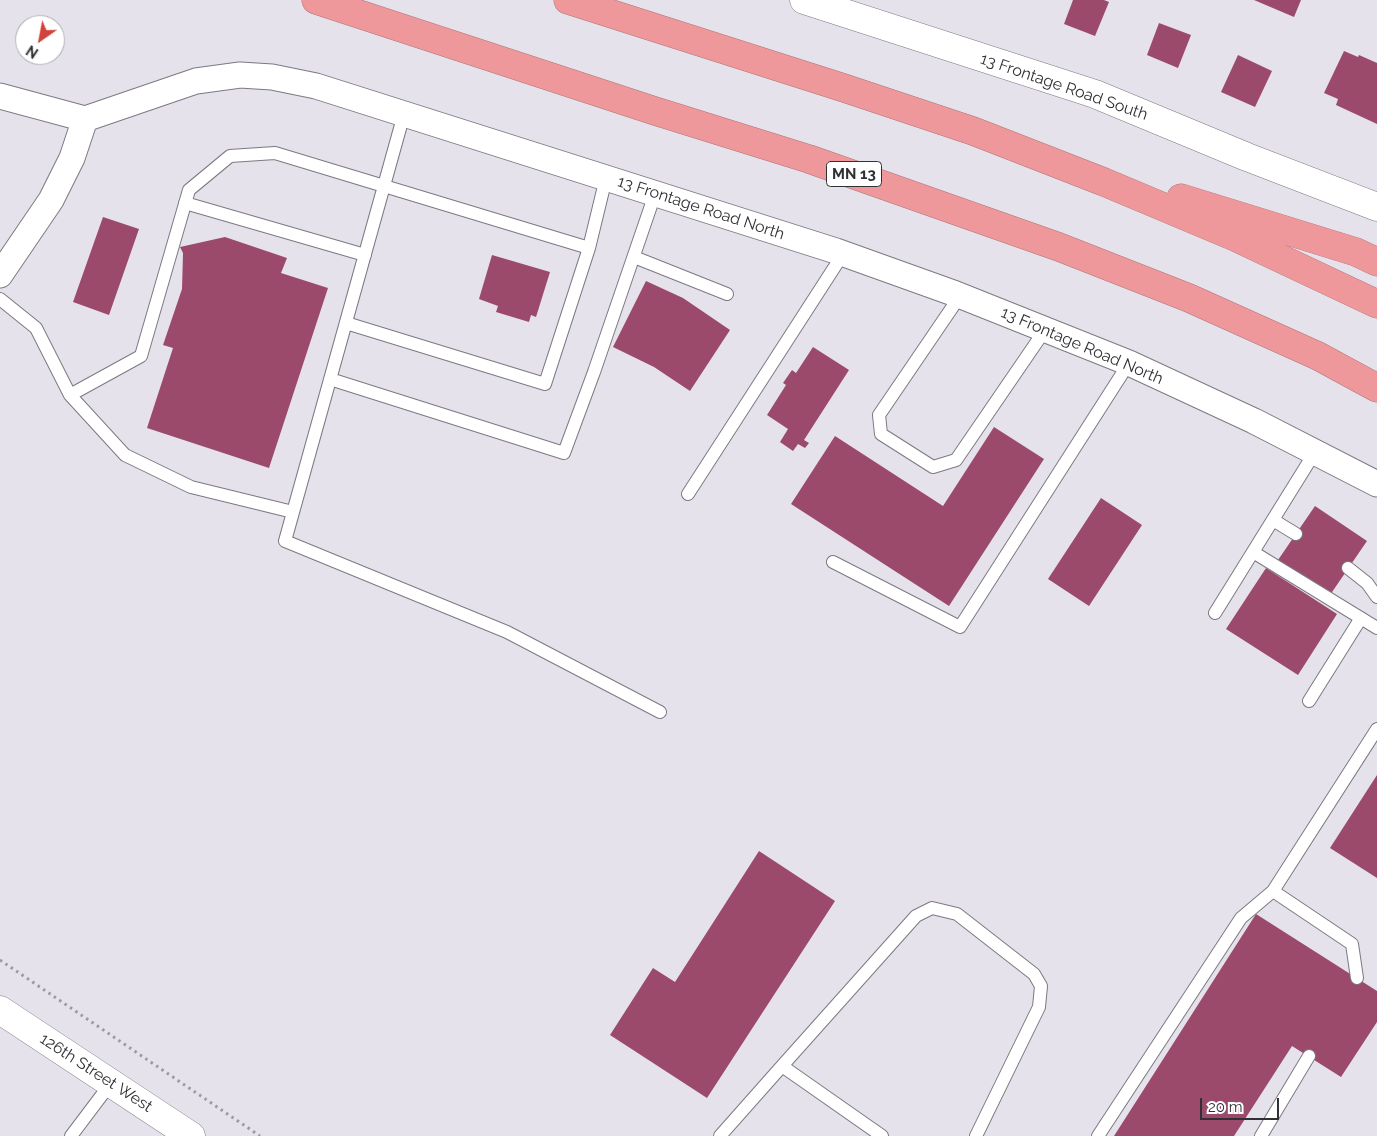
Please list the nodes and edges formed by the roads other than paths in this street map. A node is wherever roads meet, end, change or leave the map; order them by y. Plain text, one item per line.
1 (316, 0) edge
2 (568, 0) edge
3 (804, 0) edge
4 (0, 96) edge
5 (404, 114) junction
6 (85, 119) junction
7 (999, 141) junction
8 (606, 178) junction
9 (384, 186) junction
10 (655, 194) junction
11 (185, 203) junction
12 (1377, 207) edge
13 (589, 248) junction
14 (843, 254) junction
15 (365, 255) junction
16 (634, 257) junction
17 (1377, 262) edge
18 (0, 275) edge
19 (727, 294) dead end
20 (960, 296) junction
21 (0, 299) edge
22 (1377, 304) edge
23 (346, 323) junction
24 (1045, 330) junction
25 (1129, 363) junction
26 (330, 379) junction
27 (1377, 388) edge
28 (70, 395) junction
29 (1314, 452) junction
30 (1377, 484) edge
31 (688, 494) dead end
32 (293, 512) junction
33 (1273, 520) junction
34 (1296, 534) dead end
35 (1253, 552) junction
36 (833, 562) dead end
37 (1348, 568) dead end
38 (1377, 597) edge
39 (1215, 613) dead end
40 (1361, 618) junction
41 (1377, 628) edge
42 (1309, 701) dead end
43 (660, 712) dead end
44 (1377, 729) edge
45 (1274, 892) junction
46 (1358, 978) dead end
47 (0, 1010) edge
48 (1309, 1056) dead end
49 (782, 1066) junction
50 (110, 1083) junction
51 (71, 1136) edge
52 (191, 1136) edge
53 (720, 1136) edge
54 (882, 1136) edge
55 (976, 1136) edge
56 (1098, 1136) edge
57 (1261, 1136) edge

1 - 27 highway, MN 13
2 - 7 highway
3 - 12 street, 13 Frontage Road South
4 - 6 street
5 - 6 street, 13 Frontage Road North
5 - 8 street, 13 Frontage Road North
5 - 9 lane
6 - 18 street
7 - 17 highway
7 - 22 highway
8 - 10 street, 13 Frontage Road North
8 - 13 lane
9 - 11 lane
9 - 13 lane
9 - 15 lane
10 - 14 street, 13 Frontage Road North
10 - 16 lane
11 - 15 lane
11 - 28 lane
13 - 23 lane
14 - 20 street, 13 Frontage Road North
14 - 31 lane
15 - 23 lane
16 - 19 lane
16 - 26 lane
20 - 24 street, 13 Frontage Road North
20 - 24 lane
21 - 28 lane
23 - 26 lane
24 - 25 street, 13 Frontage Road North
25 - 29 street, 13 Frontage Road North
25 - 36 lane
26 - 32 lane
28 - 32 lane
29 - 30 street, 13 Frontage Road North
29 - 33 lane
32 - 43 lane
33 - 34 lane
33 - 35 lane
35 - 39 lane
35 - 40 lane
37 - 38 lane
40 - 41 lane
40 - 42 lane
44 - 45 lane
45 - 46 lane
45 - 56 lane
47 - 50 street, 126th Street West
48 - 57 lane
49 - 53 lane
49 - 54 lane
49 - 55 lane
50 - 51 lane
50 - 52 street, 126th Street West

